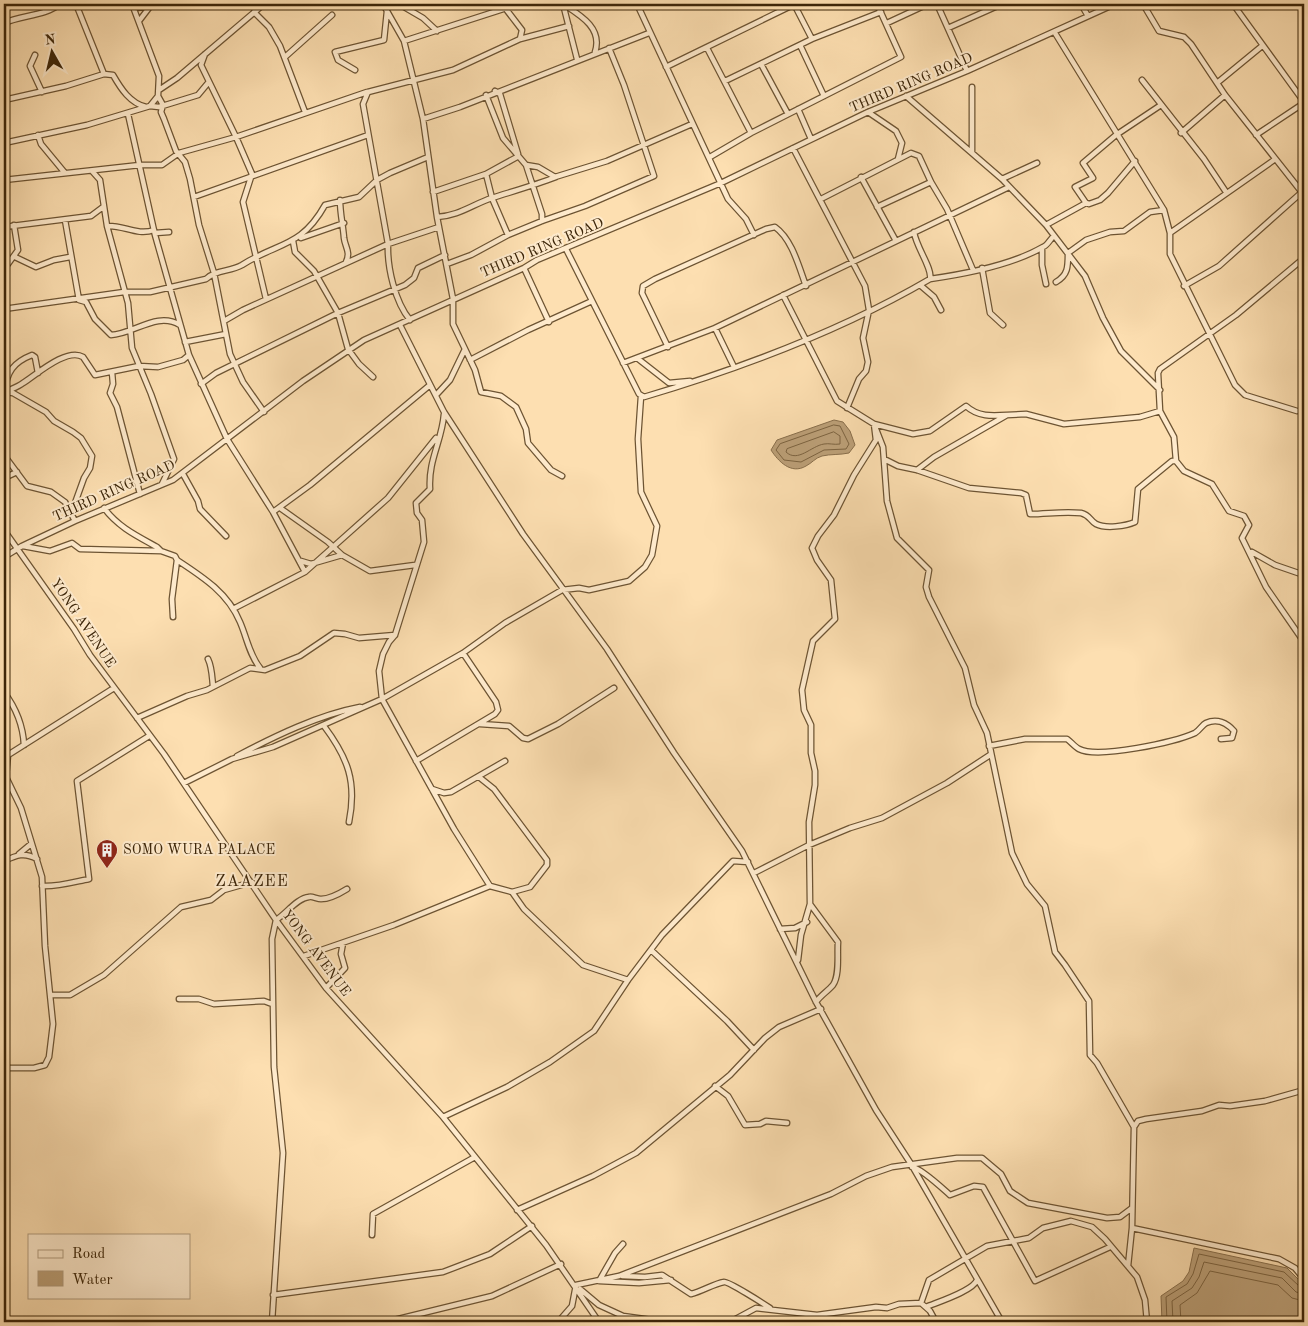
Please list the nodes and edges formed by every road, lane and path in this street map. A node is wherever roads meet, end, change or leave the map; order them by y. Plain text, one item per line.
1 (60, 4) edge
2 (76, 4) edge
3 (264, 4) edge
4 (383, 4) edge
5 (399, 4) edge
6 (519, 4) edge
7 (563, 4) edge
8 (637, 4) edge
9 (794, 4) edge
10 (877, 4) edge
11 (928, 4) edge
12 (937, 4) edge
13 (1002, 4) edge
14 (1081, 4) edge
15 (1115, 4) edge
16 (1143, 4) edge
17 (1244, 4) edge
18 (151, 5) edge
19 (133, 6) edge
20 (503, 6) edge
21 (1234, 6) edge
22 (388, 10) junction
23 (254, 12) junction
24 (881, 12) junction
25 (332, 14) dead end
26 (1088, 16) junction
27 (139, 21) junction
28 (4, 22) edge
29 (887, 23) junction
30 (569, 26) junction
31 (948, 28) junction
32 (437, 31) junction
33 (649, 33) junction
34 (1054, 33) junction
35 (520, 39) junction
36 (812, 39) junction
37 (404, 41) junction
38 (800, 45) junction
39 (1262, 46) junction
40 (609, 48) junction
41 (707, 48) junction
42 (595, 52) junction
43 (205, 54) junction
44 (35, 55) dead end
45 (286, 57) junction
46 (578, 59) junction
47 (194, 64) junction
48 (761, 64) junction
49 (201, 65) junction
50 (666, 67) junction
51 (355, 70) dead end
52 (967, 72) junction
53 (104, 74) junction
54 (1142, 80) dead end
55 (414, 81) junction
56 (725, 81) junction
57 (1217, 82) junction
58 (208, 83) junction
59 (972, 88) dead end
60 (159, 90) junction
61 (495, 91) junction
62 (42, 92) junction
63 (368, 92) junction
64 (486, 95) junction
65 (1225, 95) junction
66 (158, 96) junction
67 (824, 96) junction
68 (906, 96) junction
69 (4, 100) edge
70 (1304, 102) edge
71 (162, 105) junction
72 (1162, 105) junction
73 (149, 106) junction
74 (798, 109) junction
75 (305, 112) junction
76 (868, 112) junction
77 (128, 114) junction
78 (788, 114) junction
79 (423, 119) junction
80 (692, 124) junction
81 (1182, 132) junction
82 (751, 133) junction
83 (38, 135) junction
84 (368, 135) junction
85 (1116, 135) junction
86 (1256, 135) junction
87 (236, 137) junction
88 (811, 139) junction
89 (4, 143) edge
90 (644, 144) junction
91 (793, 148) junction
92 (972, 152) junction
93 (179, 153) junction
94 (518, 154) junction
95 (428, 156) junction
96 (710, 157) junction
97 (898, 159) junction
98 (1274, 160) junction
99 (1135, 161) junction
100 (1037, 163) dead end
101 (140, 165) junction
102 (526, 165) junction
103 (107, 169) junction
104 (92, 171) junction
105 (65, 173) junction
106 (486, 174) junction
107 (559, 176) junction
108 (861, 177) junction
109 (251, 178) junction
110 (1002, 179) junction
111 (4, 180) edge
112 (100, 180) junction
113 (377, 180) junction
114 (931, 182) junction
115 (721, 183) junction
116 (532, 185) junction
117 (1009, 187) junction
118 (1302, 191) edge
119 (433, 192) junction
120 (1226, 192) junction
121 (194, 197) junction
122 (492, 198) junction
123 (821, 199) junction
124 (340, 200) junction
125 (1086, 203) junction
126 (103, 206) junction
127 (878, 207) junction
128 (1164, 210) junction
129 (542, 214) junction
130 (950, 215) junction
131 (437, 217) junction
132 (550, 218) junction
133 (65, 220) junction
134 (542, 221) junction
135 (344, 223) junction
136 (14, 225) junction
137 (1046, 225) junction
138 (107, 226) junction
139 (4, 227) edge
140 (439, 227) junction
141 (154, 232) junction
142 (169, 232) dead end
143 (914, 232) junction
144 (1170, 233) junction
145 (508, 235) junction
146 (754, 236) junction
147 (1054, 236) junction
148 (295, 240) junction
149 (896, 241) junction
150 (388, 244) junction
151 (1042, 248) junction
152 (566, 249) junction
153 (1068, 253) junction
154 (445, 255) junction
155 (256, 256) junction
156 (15, 257) junction
157 (70, 257) junction
158 (1304, 258) edge
159 (854, 261) junction
160 (346, 263) junction
161 (447, 264) junction
162 (4, 266) edge
163 (524, 268) junction
164 (982, 268) junction
165 (973, 270) junction
166 (214, 273) junction
167 (317, 277) junction
168 (930, 279) junction
169 (1056, 282) dead end
170 (1046, 284) dead end
171 (920, 285) junction
172 (806, 286) junction
173 (1184, 286) junction
174 (170, 288) junction
175 (396, 289) junction
176 (124, 292) junction
177 (783, 295) junction
178 (453, 298) junction
179 (266, 299) junction
180 (79, 300) junction
181 (592, 301) junction
182 (4, 309) edge
183 (869, 310) junction
184 (942, 310) dead end
185 (338, 313) junction
186 (410, 320) junction
187 (224, 321) junction
188 (549, 322) junction
189 (180, 325) junction
190 (400, 325) junction
191 (1002, 325) dead end
192 (715, 328) junction
193 (131, 331) junction
194 (1209, 333) junction
195 (226, 334) junction
196 (804, 340) junction
197 (185, 342) junction
198 (668, 346) junction
199 (348, 349) junction
200 (465, 349) junction
201 (189, 356) junction
202 (637, 358) junction
203 (470, 360) junction
204 (623, 363) junction
205 (235, 364) junction
206 (139, 366) junction
207 (734, 366) junction
208 (38, 372) junction
209 (112, 372) junction
210 (373, 377) dead end
211 (698, 381) junction
212 (201, 384) junction
213 (430, 385) junction
214 (1160, 390) junction
215 (4, 392) edge
216 (437, 394) junction
217 (641, 396) junction
218 (847, 408) junction
219 (1160, 411) junction
220 (1297, 411) dead end
221 (264, 412) junction
222 (444, 412) junction
223 (1007, 415) junction
224 (874, 424) junction
225 (438, 436) junction
226 (227, 439) junction
227 (4, 455) edge
228 (884, 459) junction
229 (1176, 461) junction
230 (917, 470) junction
231 (17, 472) junction
232 (182, 474) junction
233 (562, 476) dead end
234 (4, 478) edge
235 (162, 484) junction
236 (140, 494) junction
237 (104, 508) junction
238 (280, 508) junction
239 (273, 512) junction
240 (71, 514) junction
241 (75, 521) junction
242 (4, 530) edge
243 (226, 536) dead end
244 (19, 547) junction
245 (334, 547) junction
246 (161, 552) junction
247 (1250, 552) junction
248 (342, 555) junction
249 (4, 557) edge
250 (177, 560) junction
251 (301, 561) junction
252 (314, 563) junction
253 (415, 566) junction
254 (305, 572) junction
255 (1304, 575) edge
256 (562, 590) junction
257 (234, 609) junction
258 (173, 617) dead end
259 (395, 635) junction
260 (1304, 642) edge
261 (463, 653) junction
262 (208, 659) dead end
263 (260, 669) junction
264 (213, 686) junction
265 (114, 688) junction
266 (614, 688) dead end
267 (4, 692) edge
268 (382, 699) junction
269 (367, 706) junction
270 (137, 718) junction
271 (479, 724) junction
272 (324, 726) junction
273 (149, 736) junction
274 (1221, 740) dead end
275 (24, 745) junction
276 (989, 746) junction
277 (990, 755) junction
278 (6, 756) edge
279 (232, 759) junction
280 (416, 761) junction
281 (505, 762) dead end
282 (5, 776) edge
283 (479, 777) junction
284 (184, 783) junction
285 (431, 788) junction
286 (349, 822) dead end
287 (31, 844) junction
288 (809, 845) junction
289 (19, 854) junction
290 (37, 859) junction
291 (4, 861) edge
292 (748, 862) junction
293 (754, 873) junction
294 (252, 882) junction
295 (42, 886) junction
296 (490, 886) junction
297 (347, 889) dead end
298 (512, 892) junction
299 (810, 904) junction
300 (276, 920) junction
301 (807, 922) junction
302 (780, 929) junction
303 (343, 943) junction
304 (651, 950) junction
305 (304, 956) junction
306 (798, 962) junction
307 (628, 980) junction
308 (326, 988) junction
309 (272, 992) junction
310 (52, 995) junction
311 (179, 999) dead end
312 (264, 1001) junction
313 (816, 1002) junction
314 (272, 1004) junction
315 (821, 1010) junction
316 (754, 1050) junction
317 (4, 1068) edge
318 (715, 1086) junction
319 (1304, 1090) edge
320 (443, 1117) junction
321 (787, 1123) dead end
322 (1134, 1128) junction
323 (475, 1157) junction
324 (912, 1165) junction
325 (1132, 1208) junction
326 (517, 1210) junction
327 (532, 1226) junction
328 (1132, 1228) junction
329 (372, 1235) dead end
330 (1014, 1240) junction
331 (624, 1244) dead end
332 (1110, 1247) junction
333 (965, 1258) junction
334 (561, 1264) junction
335 (1128, 1266) junction
336 (619, 1276) junction
337 (1304, 1279) edge
338 (671, 1280) junction
339 (977, 1280) junction
340 (599, 1281) junction
341 (576, 1285) junction
342 (273, 1295) junction
343 (921, 1303) junction
344 (926, 1307) junction
345 (774, 1311) junction
346 (272, 1322) edge
347 (386, 1322) edge
348 (558, 1322) edge
349 (599, 1322) edge
350 (666, 1322) edge
351 (730, 1322) edge
352 (936, 1322) edge
353 (1002, 1322) edge
354 (1147, 1322) edge

1 - 28 street
2 - 53 street
3 - 23 street
4 - 22 street
5 - 32 street
6 - 20 street
7 - 30 street
7 - 42 street
8 - 33 street
9 - 36 street
9 - 41 street
10 - 24 street
11 - 29 street
12 - 31 street
13 - 31 street
14 - 26 street
15 - 26 street, THIRD RING ROAD
16 - 57 street
17 - 21 street
18 - 19 street
18 - 27 street
19 - 27 street
20 - 32 street
20 - 35 street
21 - 39 street
22 - 37 street
22 - 51 street
23 - 43 street
23 - 45 street
24 - 29 street
24 - 36 street
25 - 45 street
26 - 34 street, THIRD RING ROAD
27 - 60 street
29 - 67 street
30 - 35 street
30 - 46 street
31 - 52 street
32 - 37 street
33 - 40 street
33 - 50 street
34 - 52 street, THIRD RING ROAD
34 - 85 street
35 - 55 street
36 - 38 street
37 - 55 street
38 - 48 street
38 - 67 street
39 - 57 street
39 - 70 street
40 - 42 street
40 - 90 street
41 - 50 street
41 - 56 street
42 - 46 street
43 - 47 street
43 - 49 street
44 - 62 street
45 - 75 street
46 - 61 street
47 - 49 street
47 - 60 street
48 - 56 street
48 - 78 street
49 - 58 street
50 - 80 street
52 - 68 street, THIRD RING ROAD
53 - 62 street
53 - 73 street
54 - 72 street
55 - 63 street
55 - 79 street
56 - 82 street
57 - 65 street
58 - 71 street
58 - 87 street
59 - 92 street
60 - 66 street
61 - 64 street
61 - 94 street
62 - 69 street
63 - 75 street
63 - 84 street
64 - 79 street
64 - 94 street
65 - 81 street
65 - 86 street
66 - 71 street
66 - 73 street
67 - 74 street
68 - 76 street, THIRD RING ROAD
68 - 92 street
70 - 86 street
71 - 73 street
71 - 93 street
72 - 81 street
72 - 85 street
73 - 77 street
74 - 78 street
74 - 88 street
75 - 87 street
76 - 88 street, THIRD RING ROAD
76 - 97 street
77 - 83 street
77 - 101 street
78 - 82 street
79 - 95 street
80 - 90 street
80 - 96 street
81 - 120 street
82 - 96 street
83 - 89 street
83 - 105 street
84 - 109 street
84 - 113 street
85 - 99 street
85 - 125 street
86 - 98 street
87 - 93 street
87 - 109 street
88 - 91 street, THIRD RING ROAD
90 - 107 street
90 - 132 street
91 - 115 street, THIRD RING ROAD
91 - 123 street
92 - 110 street
93 - 101 street
93 - 121 street
94 - 102 street
94 - 106 street
95 - 113 street
95 - 119 street
96 - 115 street
97 - 108 street
97 - 114 street
98 - 118 street
98 - 120 street
99 - 125 street
99 - 128 street
100 - 110 street
101 - 103 street
101 - 141 street
102 - 107 street
102 - 116 street
103 - 104 street
103 - 112 street
104 - 105 street
104 - 112 street
105 - 111 street
106 - 119 street
106 - 122 street
107 - 116 street
108 - 123 street
108 - 127 street
109 - 121 street
109 - 155 street
110 - 117 street
112 - 126 street
113 - 124 street
113 - 150 street
114 - 127 street
114 - 130 street
115 - 146 street
115 - 152 street, THIRD RING ROAD
116 - 122 street
116 - 129 street
117 - 130 street
117 - 137 street
118 - 173 street
119 - 131 street
120 - 144 street
121 - 166 street
122 - 131 street
122 - 145 street
123 - 159 street
124 - 135 street
124 - 148 street
125 - 137 street
126 - 133 street
126 - 138 street
127 - 149 street
128 - 144 street
128 - 153 street
129 - 132 street
129 - 134 street
130 - 143 street
130 - 165 street
131 - 140 street
132 - 134 street
133 - 136 street
133 - 157 street
134 - 145 street
135 - 148 street
135 - 160 street
136 - 139 street
136 - 156 street
137 - 147 street
138 - 141 street
138 - 176 street
140 - 150 street
140 - 154 street
141 - 142 street
141 - 174 street
143 - 149 street
143 - 168 street
144 - 173 street
145 - 161 street
146 - 172 street
146 - 198 street
147 - 151 street
147 - 153 street
148 - 155 street
148 - 167 street
149 - 159 street
150 - 160 street
150 - 175 street
151 - 164 street
151 - 170 street
152 - 163 street, THIRD RING ROAD
152 - 181 street
153 - 169 street
153 - 214 street
154 - 161 street
154 - 175 street
155 - 166 street
155 - 179 street
156 - 157 street
156 - 162 street
157 - 180 street
158 - 194 street
159 - 172 street
159 - 183 street
160 - 167 street
161 - 178 street
163 - 178 street, THIRD RING ROAD
163 - 188 street
164 - 165 street
164 - 191 street
165 - 168 street
166 - 174 street
166 - 187 street
167 - 179 street
167 - 185 street
168 - 171 street
171 - 183 street
171 - 184 street
172 - 177 street
173 - 194 street
174 - 176 street
174 - 189 street
175 - 185 street
175 - 186 street
176 - 180 street
176 - 193 street
177 - 192 street
177 - 196 street
178 - 186 street, THIRD RING ROAD
178 - 200 street
179 - 187 street
180 - 182 street
180 - 193 street
181 - 188 street
181 - 204 street
183 - 196 street
183 - 218 street
185 - 199 street
185 - 205 street
186 - 190 street, THIRD RING ROAD
187 - 195 street
188 - 203 street
189 - 193 street
189 - 197 street
190 - 199 street, THIRD RING ROAD
190 - 213 street
192 - 198 street
192 - 207 street
193 - 206 street
194 - 214 street
194 - 220 street
195 - 197 street
195 - 205 street
196 - 207 street
196 - 218 street
197 - 201 street
198 - 202 street
199 - 210 street
199 - 221 street, THIRD RING ROAD
200 - 203 street
200 - 216 street
201 - 206 street
201 - 212 street
202 - 204 street
202 - 211 street
203 - 233 street
204 - 217 street
205 - 212 street
205 - 221 street
206 - 209 street
206 - 235 street
207 - 211 street
208 - 209 street
208 - 215 street
208 - 215 street
209 - 236 street
211 - 217 street
212 - 226 street
213 - 216 street
213 - 238 street
214 - 219 street
215 - 240 street
216 - 222 street
217 - 256 street
218 - 224 street
219 - 223 street
219 - 229 street
221 - 226 street, THIRD RING ROAD
222 - 225 street
222 - 256 street
223 - 224 street
223 - 230 street
224 - 228 street
224 - 288 street
225 - 245 street
225 - 253 street
226 - 232 street, THIRD RING ROAD
226 - 239 street
227 - 231 street
228 - 230 street
228 - 276 street
229 - 230 street
229 - 247 street
231 - 234 street
231 - 240 street
232 - 235 street, THIRD RING ROAD
232 - 243 street
235 - 236 street, THIRD RING ROAD
236 - 237 street, THIRD RING ROAD
237 - 241 street, THIRD RING ROAD
237 - 246 street
238 - 239 street
238 - 245 street
239 - 251 street
240 - 241 street
241 - 244 street, THIRD RING ROAD
242 - 244 street, YONG AVENUE
244 - 246 street
244 - 249 street, THIRD RING ROAD
244 - 265 street, YONG AVENUE
245 - 248 street
245 - 252 street
246 - 250 street
247 - 255 street
247 - 260 street
248 - 252 street
248 - 253 street
250 - 257 street
250 - 258 street
251 - 252 street
251 - 254 street
252 - 254 street
253 - 259 street
254 - 257 street
256 - 261 street
256 - 292 street
257 - 263 street
259 - 263 street
259 - 268 street
261 - 268 street
261 - 271 street
262 - 264 street
263 - 264 street
264 - 270 street
265 - 270 street, YONG AVENUE
265 - 275 street
266 - 271 street
267 - 275 street
268 - 269 street
268 - 280 street
269 - 272 street
269 - 279 street
270 - 273 street, YONG AVENUE
271 - 280 street
272 - 279 street
272 - 286 street
273 - 284 street, YONG AVENUE
273 - 295 street
274 - 276 street
275 - 278 street
276 - 277 street
277 - 288 street
277 - 322 street
278 - 282 street
279 - 284 street
280 - 285 street
281 - 283 street
282 - 287 street
283 - 285 street
283 - 298 street
284 - 294 street, YONG AVENUE
285 - 296 street
287 - 289 street
287 - 290 street
288 - 293 street
288 - 299 street
289 - 290 street
289 - 291 street
290 - 295 street
292 - 293 street
292 - 304 street
293 - 302 street
294 - 300 street, YONG AVENUE
294 - 310 street
295 - 310 street
296 - 298 street
296 - 303 street
297 - 300 street
298 - 307 street
299 - 301 street
299 - 313 street
300 - 305 street, YONG AVENUE
300 - 309 street
301 - 302 street
301 - 306 street
302 - 306 street
303 - 305 street
303 - 308 street
304 - 307 street
304 - 316 street
305 - 308 street, YONG AVENUE
306 - 313 street
307 - 320 street
308 - 320 street, YONG AVENUE
309 - 312 street
309 - 314 street
310 - 317 street
311 - 312 street
312 - 314 street
313 - 315 street
314 - 342 street
315 - 316 street
315 - 324 street
316 - 318 street
318 - 321 street
318 - 326 street
319 - 322 street
320 - 323 street, YONG AVENUE
322 - 325 street
323 - 326 street, YONG AVENUE
323 - 329 street
324 - 325 street
324 - 330 street
324 - 333 street
324 - 336 street
325 - 328 street
326 - 327 street, YONG AVENUE
327 - 334 street, YONG AVENUE
327 - 342 street
328 - 335 street
328 - 337 street
330 - 332 street
330 - 332 street
330 - 333 street
331 - 340 street
332 - 335 street
333 - 339 street
333 - 343 street
334 - 341 street, YONG AVENUE
334 - 347 street
335 - 354 street
336 - 338 street
336 - 340 street
338 - 340 street
338 - 345 street
339 - 344 street
339 - 353 street
340 - 341 street
341 - 348 street
341 - 349 street, YONG AVENUE
341 - 350 street
342 - 346 street
343 - 344 street
343 - 345 street
344 - 352 street
345 - 351 street

